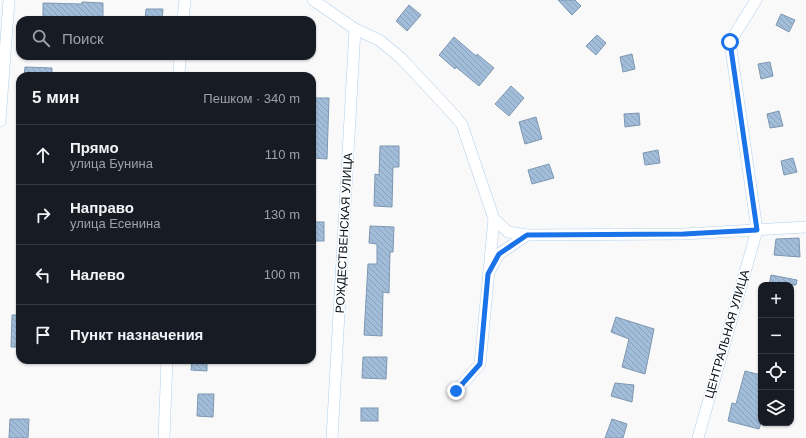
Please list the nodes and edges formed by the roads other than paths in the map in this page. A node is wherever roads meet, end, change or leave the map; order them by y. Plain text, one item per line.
1 (9, 0) edge
2 (185, 0) edge
3 (313, 0) edge
4 (756, 0) edge
5 (183, 16) edge
6 (355, 29) junction
7 (180, 60) edge
8 (178, 72) edge
9 (0, 121) edge
10 (494, 220) junction
11 (806, 227) edge
12 (757, 230) junction
13 (527, 235) junction
14 (488, 274) junction
15 (167, 364) edge
16 (456, 391) dead end
17 (164, 438) edge
18 (332, 438) edge
19 (698, 438) edge

1 - 9 street
2 - 5 street
3 - 6 street
4 - 12 street
6 - 10 street
6 - 18 street, РОЖДЕСТВЕНСКАЯ УЛИЦА
7 - 8 street
10 - 13 street
10 - 14 street
11 - 12 street
12 - 13 street
12 - 19 street, ЦЕНТРАЛЬНАЯ УЛИЦА
13 - 14 street
14 - 16 street
15 - 17 street

